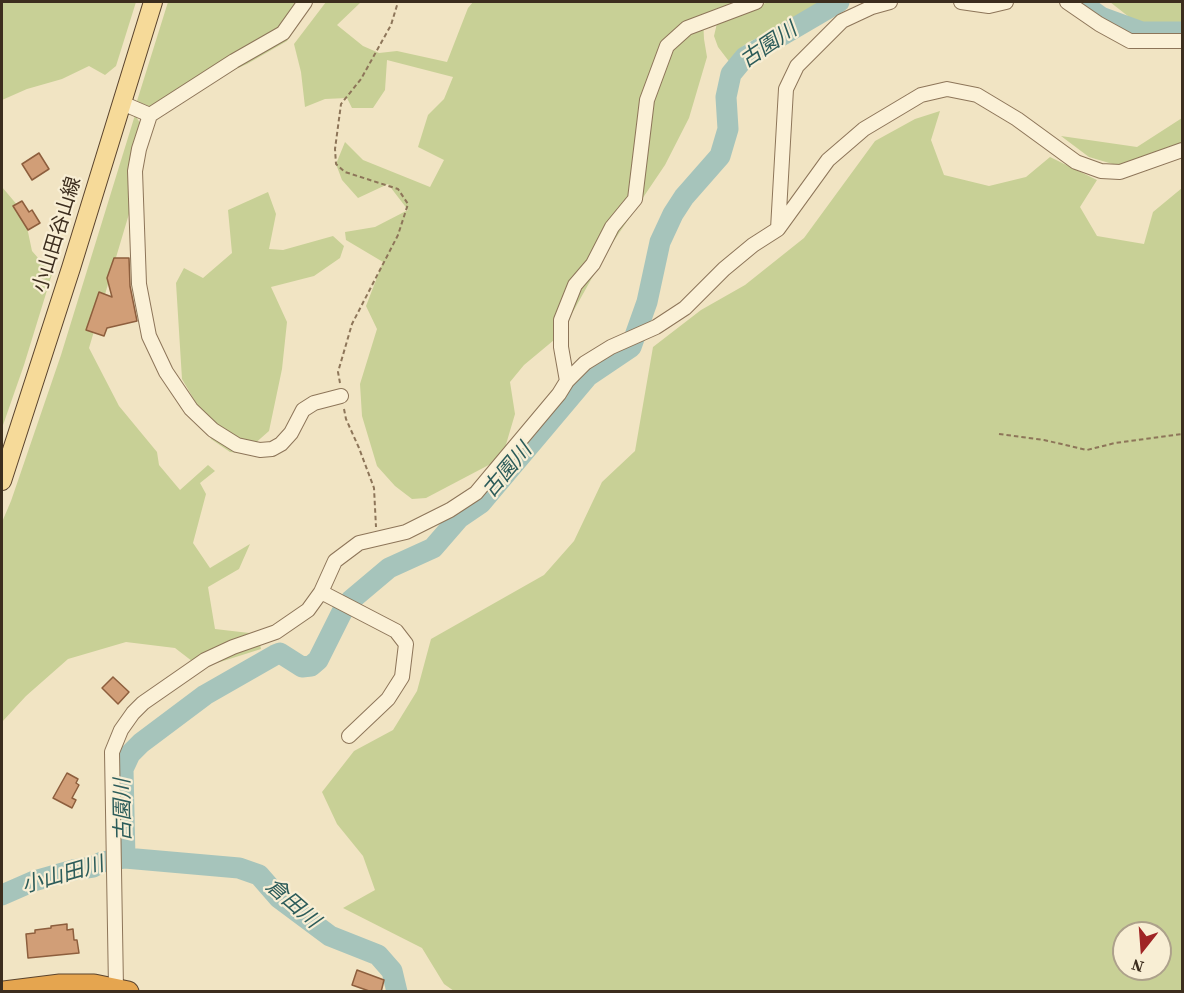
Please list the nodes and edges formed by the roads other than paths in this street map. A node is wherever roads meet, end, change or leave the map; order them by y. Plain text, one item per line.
1 (153, 2) edge
2 (305, 2) edge
3 (756, 2) edge
4 (890, 2) edge
5 (961, 2) edge
6 (1006, 2) edge
7 (1067, 2) edge
8 (1182, 41) edge
9 (122, 103) junction
10 (150, 115) junction
11 (1182, 150) edge
12 (778, 229) junction
13 (567, 381) junction
14 (341, 396) road end
15 (2, 481) edge
16 (321, 592) junction
17 (349, 736) dead end
18 (122, 990) edge
19 (7, 991) edge

1 - 9 main road, 小山田谷山線
2 - 10 street
3 - 13 street
4 - 12 street
5 - 6 street
7 - 8 street
9 - 10 street
9 - 15 main road, 小山田谷山線
10 - 14 street
11 - 12 street
12 - 13 street
13 - 16 street
16 - 17 street
16 - 18 street
18 - 19 highway

